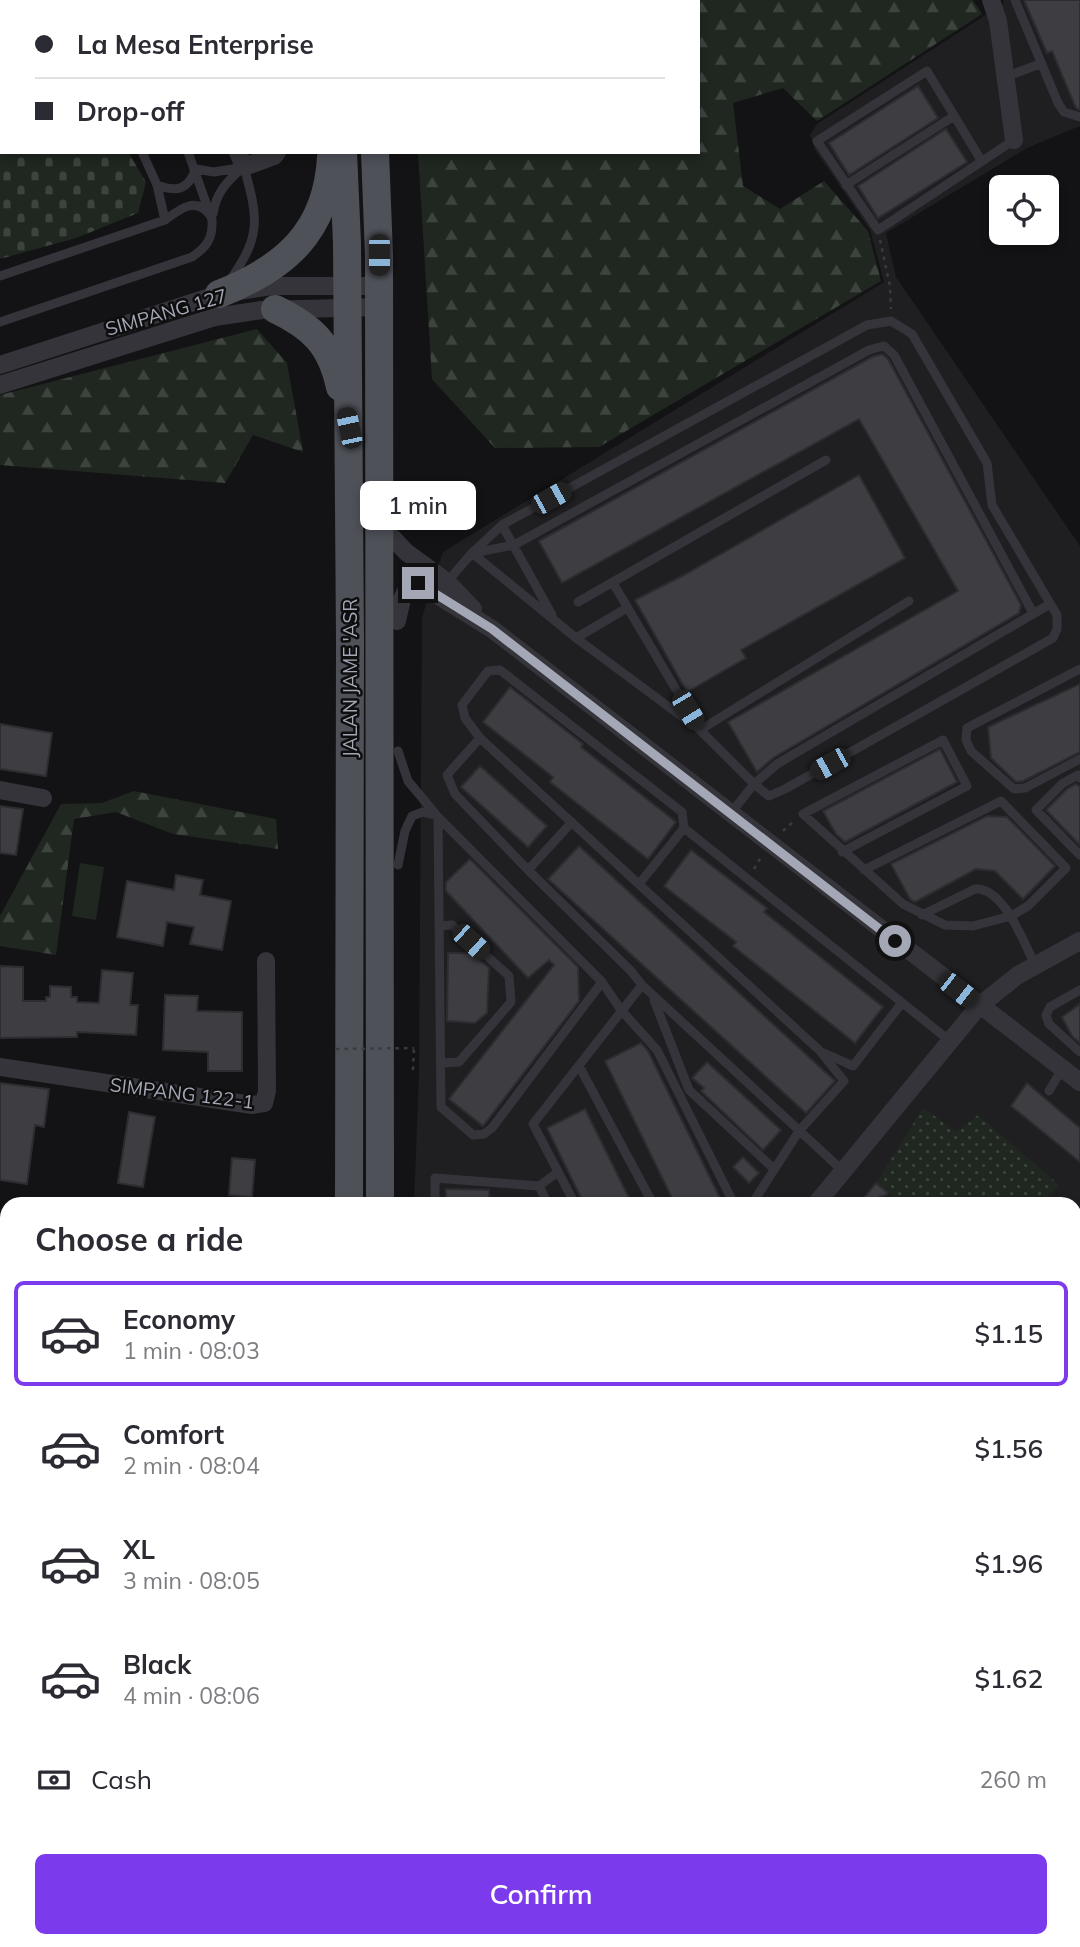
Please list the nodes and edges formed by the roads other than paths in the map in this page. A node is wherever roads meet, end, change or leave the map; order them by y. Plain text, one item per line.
1 (991, 0) edge
2 (1015, 0) edge
3 (1040, 64) junction
4 (1005, 77) junction
5 (954, 116) junction
6 (1080, 117) edge
7 (1014, 140) joint
8 (143, 154) edge
9 (189, 154) edge
10 (276, 154) edge
11 (331, 154) edge
12 (343, 154) edge
13 (375, 154) edge
14 (241, 160) edge
15 (981, 160) junction
16 (196, 169) junction
17 (157, 185) junction
18 (846, 185) junction
19 (165, 220) junction
20 (212, 220) junction
21 (0, 276) edge
22 (219, 294) junction
23 (348, 296) junction
24 (379, 296) junction
25 (275, 309) junction
26 (0, 322) edge
27 (0, 365) edge
28 (0, 385) edge
29 (349, 428) junction
30 (379, 438) junction
31 (826, 460) dead end
32 (502, 525) junction
33 (393, 538) junction
34 (514, 545) junction
35 (472, 554) junction
36 (350, 582) junction
37 (447, 582) junction
38 (613, 583) junction
39 (909, 601) dead end
40 (448, 602) junction
41 (578, 602) dead end
42 (1050, 604) junction
43 (627, 608) junction
44 (1033, 613) junction
45 (554, 620) junction
46 (397, 621) junction
47 (492, 629) junction
48 (576, 638) junction
49 (1080, 669) edge
50 (700, 730) junction
51 (480, 738) junction
52 (398, 751) junction
53 (1080, 759) edge
54 (1080, 778) edge
55 (754, 784) junction
56 (0, 790) edge
57 (43, 798) dead end
58 (731, 813) junction
59 (438, 817) junction
60 (572, 822) junction
61 (684, 828) junction
62 (842, 852) junction
63 (1080, 855) edge
64 (398, 865) junction
65 (528, 870) junction
66 (864, 870) junction
67 (639, 884) junction
68 (922, 915) junction
69 (1011, 916) junction
70 (439, 926) junction
71 (1080, 941) edge
72 (265, 961) dead end
73 (1035, 965) junction
74 (602, 982) junction
75 (642, 985) junction
76 (1080, 990) edge
77 (652, 995) junction
78 (901, 1004) junction
79 (979, 1006) junction
80 (621, 1010) junction
81 (950, 1041) junction
82 (820, 1051) junction
83 (1080, 1052) edge
84 (442, 1063) junction
85 (579, 1066) junction
86 (0, 1067) edge
87 (1062, 1069) junction
88 (1080, 1082) edge
89 (1049, 1091) dead end
90 (799, 1131) junction
91 (380, 1164) junction
92 (774, 1169) junction
93 (844, 1171) junction
94 (558, 1172) junction
95 (540, 1186) junction
96 (349, 1197) edge
97 (380, 1197) edge
98 (435, 1197) edge
99 (545, 1197) edge
100 (571, 1197) edge
101 (649, 1197) edge
102 (730, 1197) edge
103 (756, 1197) edge
104 (822, 1197) edge

1 - 4 street
2 - 3 lane
3 - 4 lane
3 - 6 lane
4 - 7 street
5 - 15 lane
5 - 18 lane
5 - 18 lane
7 - 15 lane
8 - 17 lane
9 - 16 lane
10 - 14 street
11 - 22 main road
12 - 23 main road, JALAN JAME 'ASR
13 - 24 main road, JALAN JAME 'ASR
14 - 16 lane
14 - 20 lane
14 - 22 lane
15 - 18 lane
16 - 17 lane
16 - 20 lane
17 - 19 lane
19 - 20 lane
19 - 21 lane
20 - 26 lane
22 - 23 street, SIMPANG 127
22 - 27 street, SIMPANG 127
23 - 24 street, SIMPANG 127
23 - 25 street, SIMPANG 127
23 - 29 main road, JALAN JAME 'ASR
24 - 30 main road, JALAN JAME 'ASR
25 - 28 street, SIMPANG 127
25 - 29 main road
29 - 36 main road, JALAN JAME 'ASR
30 - 33 main road
30 - 36 main road
30 - 91 main road, JALAN JAME 'ASR
31 - 38 lane
32 - 34 lane
32 - 35 lane
32 - 42 lane
33 - 37 street
33 - 46 main road
34 - 35 lane
34 - 44 lane
34 - 45 lane
35 - 37 lane
35 - 45 lane
36 - 96 main road, JALAN JAME 'ASR
37 - 40 lane
37 - 47 street
38 - 41 lane
38 - 43 lane
39 - 50 lane
40 - 46 street
40 - 47 street
42 - 44 lane
42 - 55 lane
43 - 48 lane
43 - 50 lane
44 - 55 lane
45 - 48 lane
46 - 52 main road
47 - 58 street
48 - 50 lane
49 - 53 lane
50 - 55 lane
51 - 60 lane
51 - 61 lane
51 - 65 lane
52 - 59 lane
52 - 64 main road
54 - 63 lane
55 - 58 lane
56 - 57 street
58 - 79 street
59 - 64 lane
59 - 70 lane
59 - 74 lane
60 - 65 lane
60 - 67 lane
61 - 67 lane
61 - 78 lane
62 - 62 lane
62 - 66 lane
64 - 91 main road
65 - 75 lane
66 - 68 lane
66 - 69 lane
67 - 82 lane
68 - 69 lane
68 - 69 lane
69 - 73 lane
70 - 84 lane
70 - 84 lane
71 - 73 street
72 - 86 street, SIMPANG 122-1
73 - 79 street
74 - 80 lane
74 - 84 lane
75 - 77 lane
75 - 80 lane
76 - 83 lane
77 - 90 lane
77 - 92 lane
78 - 81 lane
78 - 82 lane
79 - 81 street
79 - 87 street
80 - 85 lane
80 - 102 lane
81 - 93 street
82 - 90 lane
85 - 94 lane
85 - 101 lane
87 - 88 street
87 - 89 lane
90 - 92 lane
90 - 93 lane
91 - 97 main road, JALAN JAME 'ASR
92 - 103 lane
93 - 104 street
94 - 95 lane
94 - 100 lane
95 - 98 lane
95 - 99 lane

